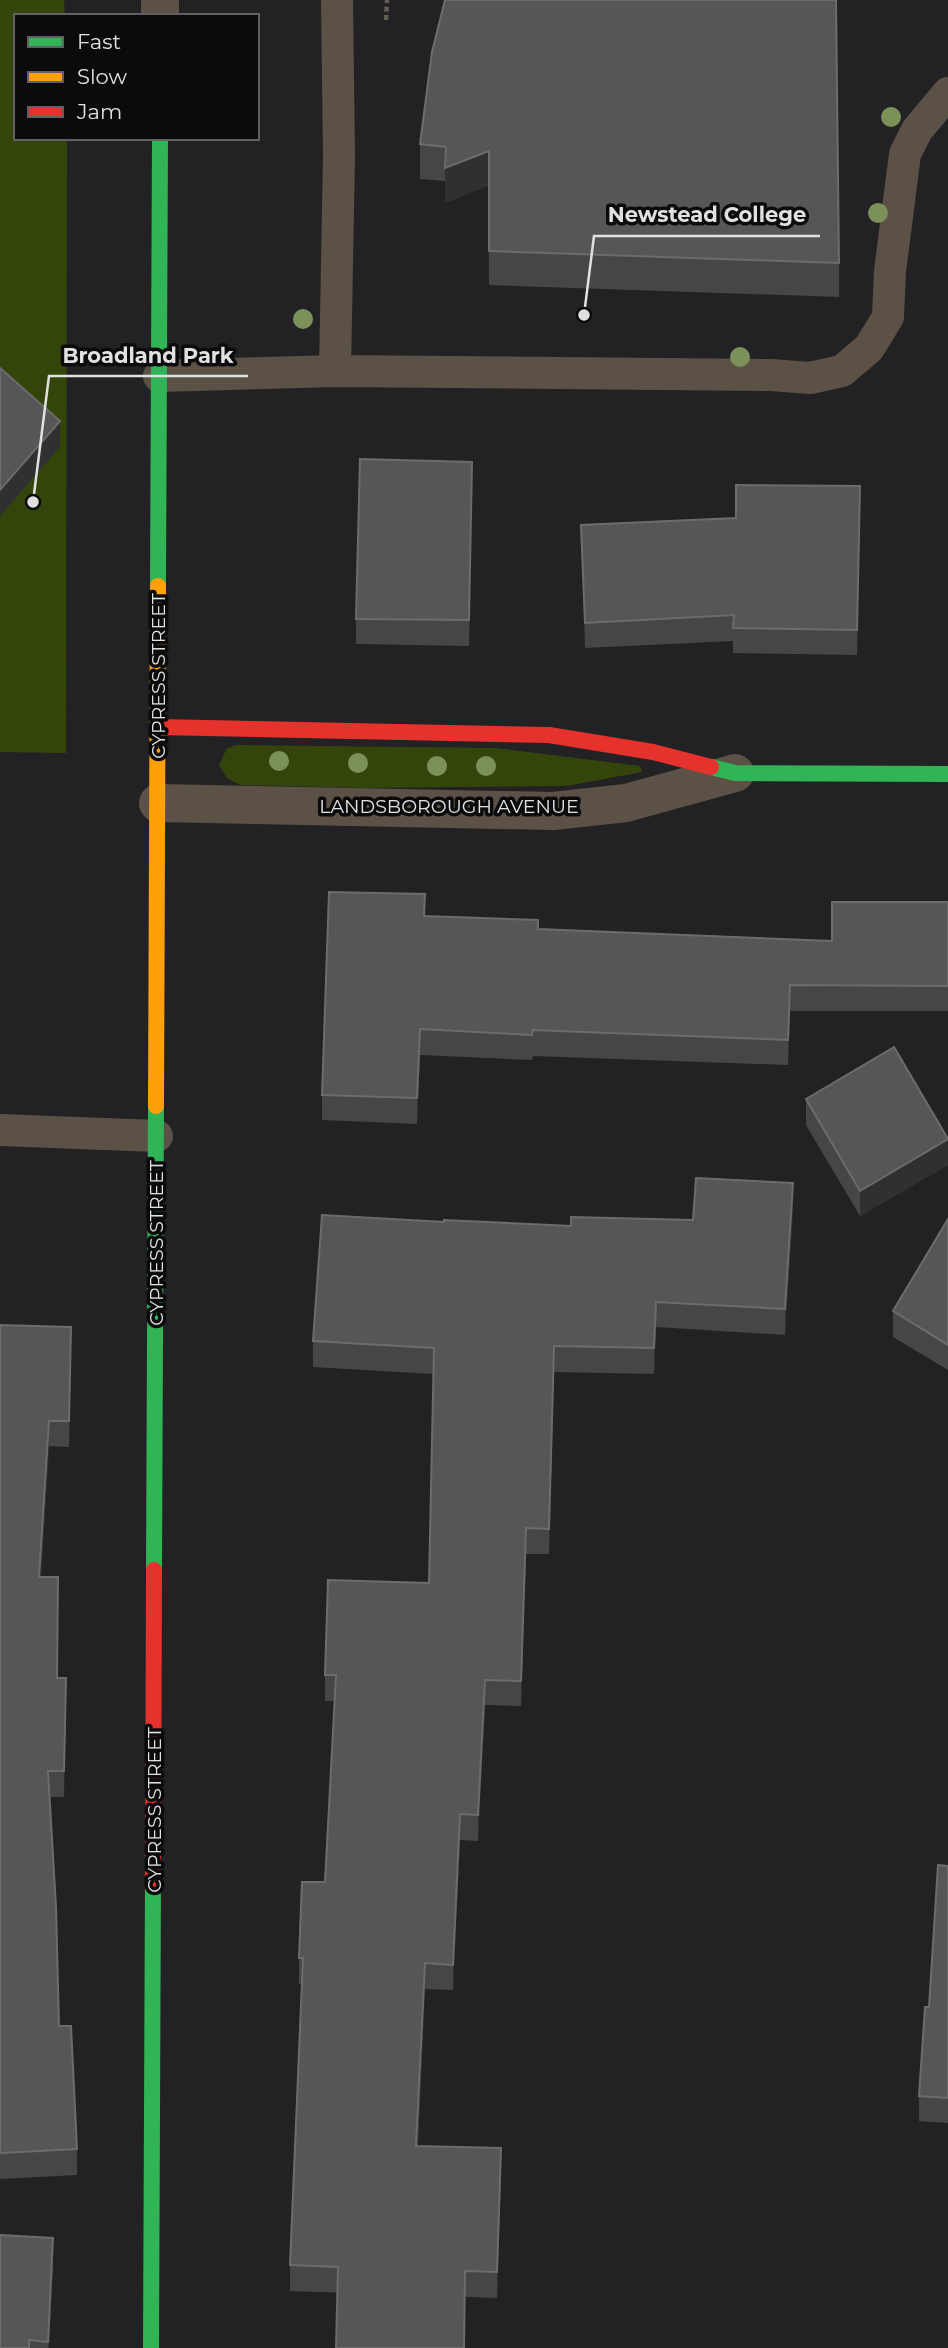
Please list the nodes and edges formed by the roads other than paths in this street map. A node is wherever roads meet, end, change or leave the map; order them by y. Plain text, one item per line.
1 (337, 0) edge
2 (948, 93) edge
3 (160, 140) edge
4 (335, 371) junction
5 (159, 376) junction
6 (158, 727) junction
7 (735, 773) junction
8 (948, 774) edge
9 (158, 803) junction
10 (0, 1130) edge
11 (156, 1136) junction
12 (151, 2348) edge

1 - 4 lane
2 - 4 lane
3 - 5 street, CYPRESS STREET
4 - 5 lane
5 - 6 street, CYPRESS STREET
6 - 7 street, LANDSBOROUGH AVENUE
6 - 9 street, CYPRESS STREET
7 - 8 street, LANDSBOROUGH AVENUE
7 - 9 street, LANDSBOROUGH AVENUE
9 - 11 street, CYPRESS STREET
10 - 11 lane
11 - 12 street, CYPRESS STREET

